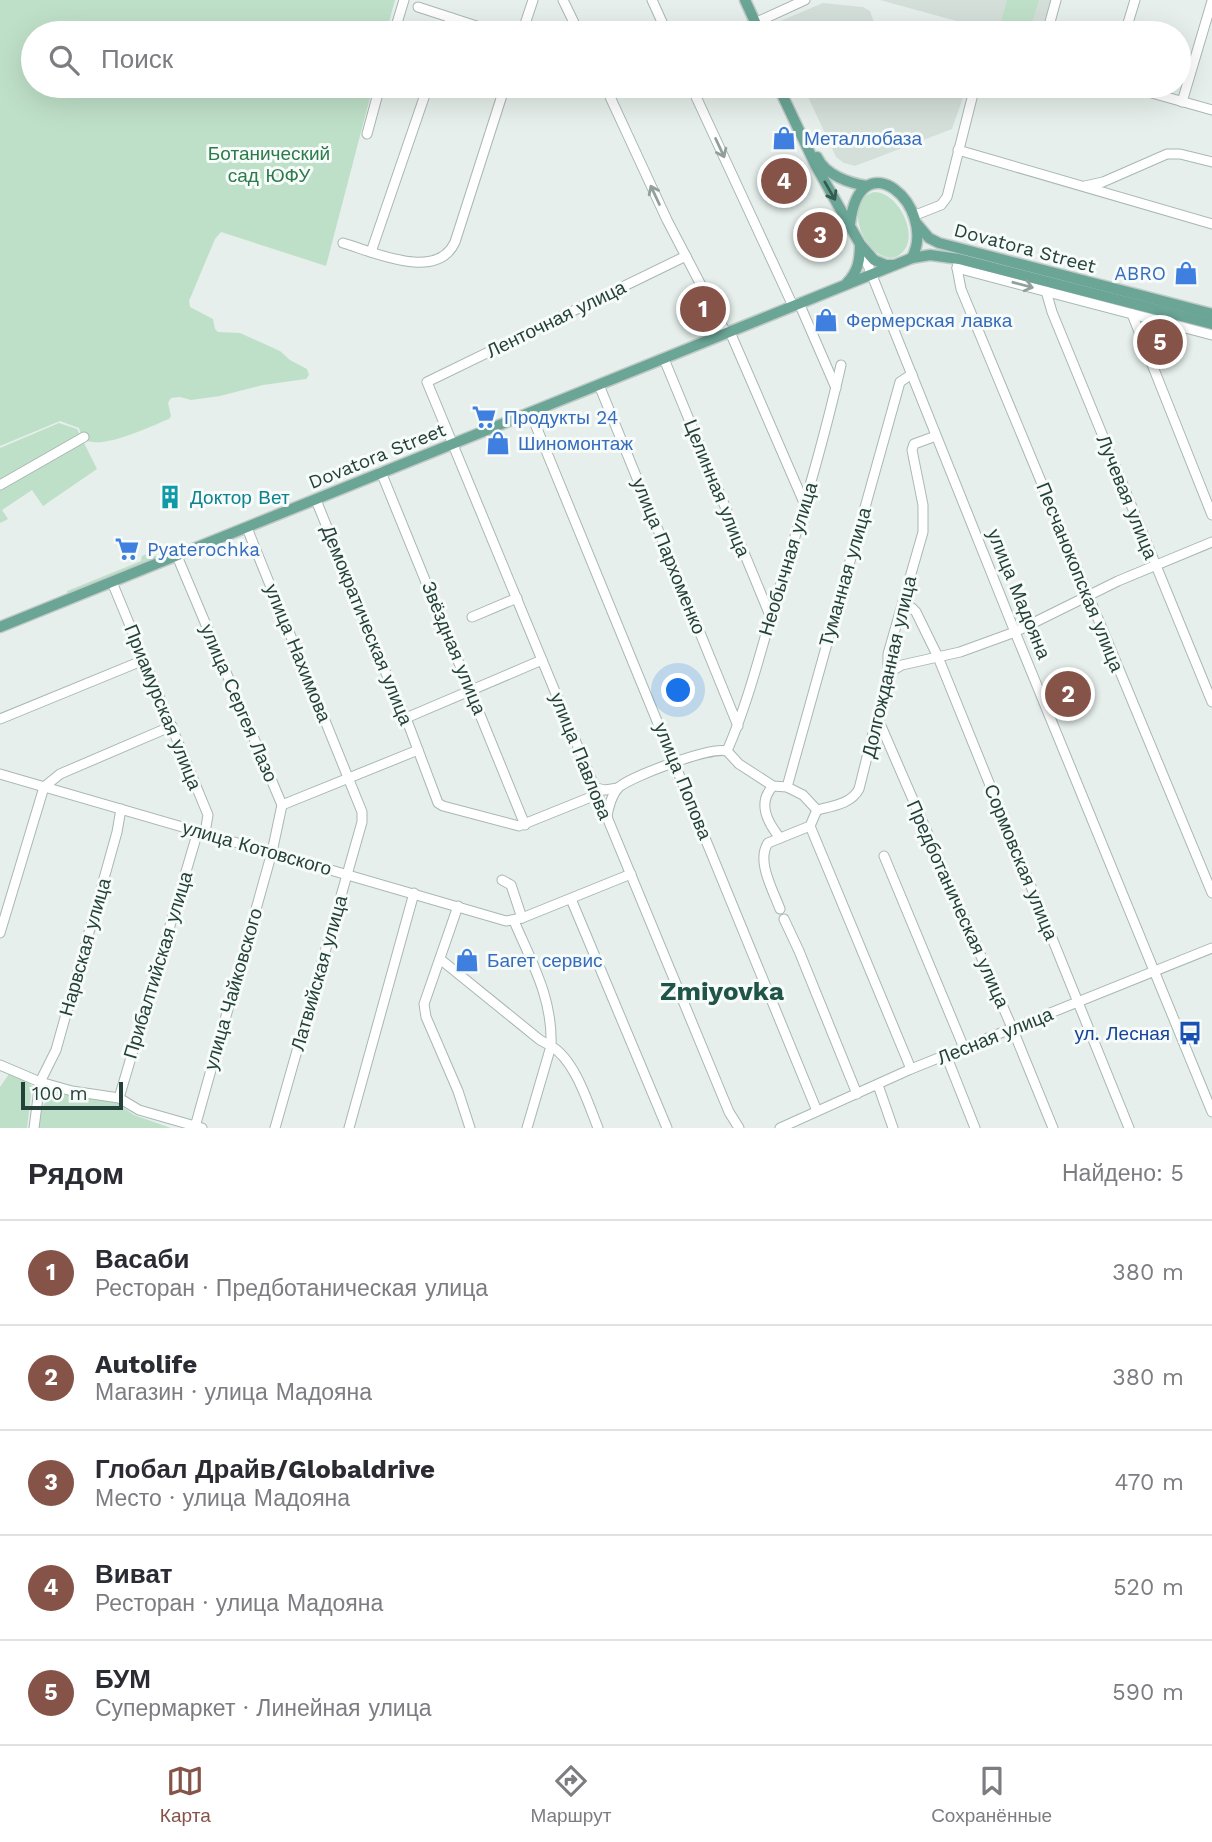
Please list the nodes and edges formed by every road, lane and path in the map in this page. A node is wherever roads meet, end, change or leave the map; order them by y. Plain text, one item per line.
1 (404, 0) edge
2 (533, 0) edge
3 (563, 0) edge
4 (652, 0) edge
5 (738, 0) edge
6 (745, 0) edge
7 (805, 0) edge
8 (1056, 0) edge
9 (1135, 0) edge
10 (1212, 1) edge
11 (418, 7) dead end
12 (451, 18) junction
13 (398, 21) edge
14 (450, 21) edge
15 (460, 21) edge
16 (526, 21) edge
17 (573, 21) edge
18 (662, 21) edge
19 (750, 21) edge
20 (752, 21) edge
21 (769, 21) edge
22 (1050, 21) edge
23 (1129, 21) edge
24 (1191, 72) edge
25 (377, 98) edge
26 (424, 98) edge
27 (501, 98) edge
28 (612, 98) edge
29 (697, 98) edge
30 (784, 98) edge
31 (790, 98) edge
32 (972, 98) edge
33 (1168, 98) edge
34 (1183, 98) edge
35 (1182, 102) junction
36 (1212, 110) edge
37 (367, 134) dead end
38 (958, 150) junction
39 (1212, 162) edge
40 (867, 186) junction
41 (1081, 187) junction
42 (915, 220) junction
43 (850, 224) junction
44 (1212, 224) edge
45 (343, 243) dead end
46 (860, 244) junction
47 (371, 252) junction
48 (686, 256) junction
49 (912, 258) junction
50 (958, 263) junction
51 (895, 265) junction
52 (873, 275) junction
53 (845, 285) junction
54 (1046, 291) junction
55 (796, 305) junction
56 (1132, 314) junction
57 (1212, 314) edge
58 (1212, 324) edge
59 (728, 333) junction
60 (1212, 335) edge
61 (664, 359) junction
62 (841, 365) dead end
63 (912, 374) junction
64 (427, 382) joint
65 (599, 386) junction
66 (836, 388) junction
67 (531, 414) junction
68 (936, 436) junction
69 (84, 437) dead end
70 (454, 444) junction
71 (382, 472) junction
72 (0, 485) edge
73 (316, 500) junction
74 (804, 505) junction
75 (1212, 515) edge
76 (247, 528) junction
77 (1212, 542) edge
78 (177, 556) junction
79 (1155, 565) junction
80 (111, 582) junction
81 (1088, 597) junction
82 (517, 598) junction
83 (902, 606) junction
84 (472, 617) dead end
85 (771, 618) junction
86 (0, 627) edge
87 (1015, 632) junction
88 (937, 657) junction
89 (145, 660) junction
90 (542, 660) junction
91 (888, 673) junction
92 (471, 690) junction
93 (1212, 702) edge
94 (406, 718) junction
95 (0, 719) edge
96 (877, 719) junction
97 (172, 726) junction
98 (738, 726) junction
99 (418, 750) junction
100 (727, 751) junction
101 (676, 762) junction
102 (0, 774) edge
103 (350, 778) junction
104 (773, 786) junction
105 (44, 787) junction
106 (787, 787) junction
107 (618, 788) junction
108 (594, 791) junction
109 (282, 805) junction
110 (121, 809) junction
111 (817, 810) junction
112 (606, 819) junction
113 (525, 825) junction
114 (810, 826) junction
115 (201, 832) junction
116 (780, 838) junction
117 (272, 852) junction
118 (884, 856) dead end
119 (347, 873) junction
120 (631, 874) junction
121 (502, 880) dead end
122 (414, 892) junction
123 (1212, 893) edge
124 (571, 899) junction
125 (458, 906) junction
126 (780, 909) dead end
127 (784, 919) dead end
128 (518, 920) junction
129 (0, 933) edge
130 (1212, 948) edge
131 (440, 959) junction
132 (1154, 973) junction
133 (1078, 1002) junction
134 (1013, 1030) junction
135 (551, 1046) junction
136 (964, 1048) junction
137 (946, 1055) junction
138 (0, 1065) edge
139 (911, 1069) junction
140 (40, 1082) junction
141 (878, 1085) junction
142 (857, 1094) junction
143 (119, 1098) junction
144 (817, 1111) junction
145 (1212, 1112) edge
146 (198, 1127) edge
147 (34, 1128) edge
148 (275, 1128) edge
149 (349, 1128) edge
150 (470, 1128) edge
151 (527, 1128) edge
152 (598, 1128) edge
153 (667, 1128) edge
154 (739, 1128) edge
155 (780, 1128) edge
156 (893, 1128) edge
157 (975, 1128) edge
158 (1053, 1128) edge
159 (1129, 1128) edge

1 - 13 street
2 - 16 street
3 - 17 street
4 - 18 street
5 - 19 main road
6 - 20 main road
7 - 21 street
8 - 22 street
9 - 23 street
10 - 24 street
11 - 12 street
12 - 14 street
12 - 15 street
25 - 37 street
26 - 47 street
27 - 47 street
48 -> 28 street
29 -> 55 street
30 -> 43 main road
31 - 40 main road
32 - 38 street
33 - 35 street
34 - 35 street
35 - 36 street
38 - 41 street
38 - 42 street
39 - 41 street
40 - 42 main road
40 - 43 main road
41 - 44 street
42 - 49 main road
42 - 57 main road, Dovatora Street
43 - 46 main road
45 - 47 street
46 - 51 main road
46 - 52 street, улица Мадояна
46 - 53 main road
48 - 59 street
48 - 64 street, Ленточная улица
49 - 50 main road, Dovatora Street
49 - 51 main road
50 -> 54 street, Dovatora Street
50 - 58 main road, Dovatora Street
50 - 81 street, Песчанокопская улица
51 - 52 main road, Dovatora Street
52 - 53 main road, Dovatora Street
52 - 63 street, улица Мадояна
53 - 55 main road, Dovatora Street
54 - 56 street, Dovatora Street
54 - 79 street, Лучевая улица
55 - 59 main road, Dovatora Street
55 - 66 street
56 - 60 street, Dovatora Street
56 - 75 street
59 - 61 main road, Dovatora Street
59 - 74 street
61 - 65 main road, Dovatora Street
61 - 85 street, Целинная улица
62 - 66 street, Необычная улица
63 - 68 street, улица Мадояна
63 - 106 street, Туманная улица
64 - 70 street, улица Павлова
65 - 67 main road, Dovatora Street
65 - 98 street, улица Пархоменко
66 - 74 street, Необычная улица
67 - 70 main road, Dovatora Street
67 - 101 street, улица Попова
68 - 83 street, Долгожданная улица
68 - 87 street, улица Мадояна
69 - 72 street
70 - 71 main road, Dovatora Street
70 - 82 street, улица Павлова
71 - 73 main road, Dovatora Street
71 - 92 street, Звёздная улица
73 - 76 main road, Dovatora Street
73 - 94 street, Демократическая улица
74 - 85 street, Необычная улица
76 - 78 main road, Dovatora Street
76 - 103 street, улица Нахимова
77 - 79 street
78 - 80 main road, Dovatora Street
78 - 109 street, улица Сергея Лазо
79 - 81 street
79 - 93 street, Лучевая улица
80 - 86 main road, Dovatora Street
80 - 89 street, Приамурская улица
81 - 87 street
81 - 123 street, Песчанокопская улица
82 - 84 street
82 - 90 street, улица Павлова
83 - 88 street, Сормовская улица
83 - 91 street, Долгожданная улица
85 - 98 street, Необычная улица
87 - 88 street
87 - 132 street, улица Мадояна
88 - 91 street
88 - 133 street, Сормовская улица
89 - 95 street
89 - 97 street, Приамурская улица
90 - 92 street
90 - 108 street, улица Павлова
91 - 96 street, Долгожданная улица
92 - 94 street
92 - 113 street, Звёздная улица
94 - 99 street, Демократическая улица
96 - 111 street, Долгожданная улица
96 - 134 street, Предботаническая улица
97 - 105 street
97 - 115 street, Приамурская улица
98 - 100 street, Необычная улица
99 - 103 street
99 - 113 street, Демократическая улица
100 - 101 street
100 - 104 street
101 - 107 street
101 - 144 street, улица Попова
102 - 105 street, улица Котовского
103 - 109 street
103 - 119 street, Латвийская улица
104 - 106 street
104 - 116 street
105 - 110 street, улица Котовского
105 - 129 street
106 - 111 street
107 - 108 street
107 - 112 street
108 - 112 street, улица Павлова
108 - 113 street
109 - 117 street, улица Сергея Лазо
110 - 115 street, улица Котовского
110 - 140 street, Нарвская улица
111 - 114 street
112 - 120 street, улица Павлова
114 - 116 street
114 - 139 street
115 - 117 street, улица Котовского
115 - 143 street, Прибалтийская улица
116 - 126 street
117 - 119 street, улица Котовского
117 - 146 street, улица Чайковского
118 - 136 street
119 - 122 street, улица Котовского
119 - 148 street, Латвийская улица
120 - 124 street
120 - 154 street, улица Павлова
121 - 128 street
122 - 125 street, улица Котовского
122 - 149 street
124 - 128 street
124 - 153 street
125 - 128 street, улица Котовского
125 - 131 street
127 - 142 street
128 - 135 street
130 - 132 street, Лесная улица
131 - 135 street
131 - 150 street
132 - 133 street, Лесная улица
132 - 145 street, улица Мадояна
133 - 134 street, Лесная улица
133 - 159 street, Сормовская улица
134 - 136 street, Лесная улица
134 - 158 street, Предботаническая улица
135 - 151 street
135 - 152 street
136 - 137 street, Лесная улица
137 - 139 street, Лесная улица
137 - 157 street
138 - 140 street
139 - 141 street, Лесная улица
140 - 143 street
140 - 147 street, Нарвская улица
141 - 142 street, Лесная улица
141 - 156 street
142 - 144 street, Лесная улица
143 - 146 street
144 - 155 street, Лесная улица

